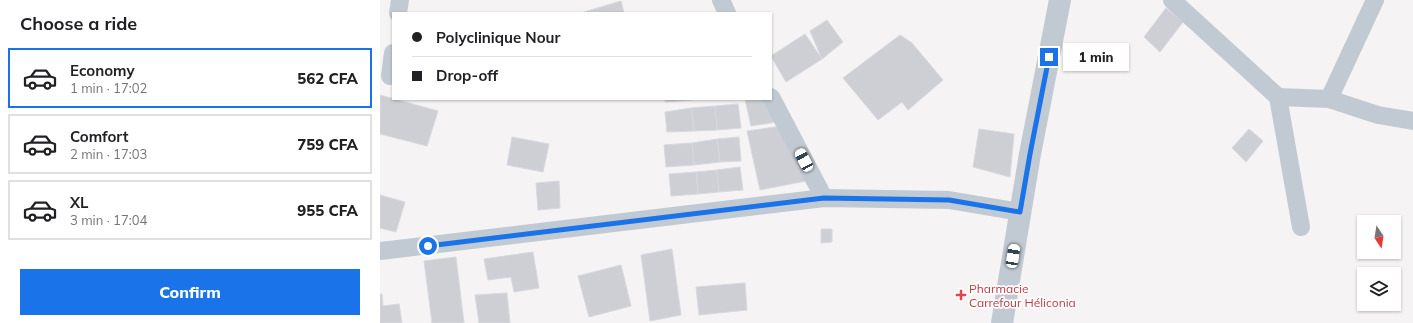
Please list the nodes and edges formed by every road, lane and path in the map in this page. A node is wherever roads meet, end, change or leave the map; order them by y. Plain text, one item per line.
1 (400, 0) edge
2 (720, 0) edge
3 (1060, 0) edge
4 (1172, 0) edge
5 (1375, 0) edge
6 (398, 12) edge
7 (726, 12) edge
8 (392, 61) edge
9 (390, 76) dead end
10 (1278, 97) junction
11 (772, 99) edge
12 (1329, 99) junction
13 (1413, 121) edge
14 (824, 198) junction
15 (1020, 212) junction
16 (1301, 227) dead end
17 (380, 251) edge
18 (1002, 323) edge

1 - 6 street
2 - 7 street
3 - 15 street
4 - 10 street
5 - 12 street
8 - 9 street
10 - 12 street
10 - 16 street
11 - 14 street
12 - 13 street
14 - 15 street
14 - 17 street
15 - 18 street

